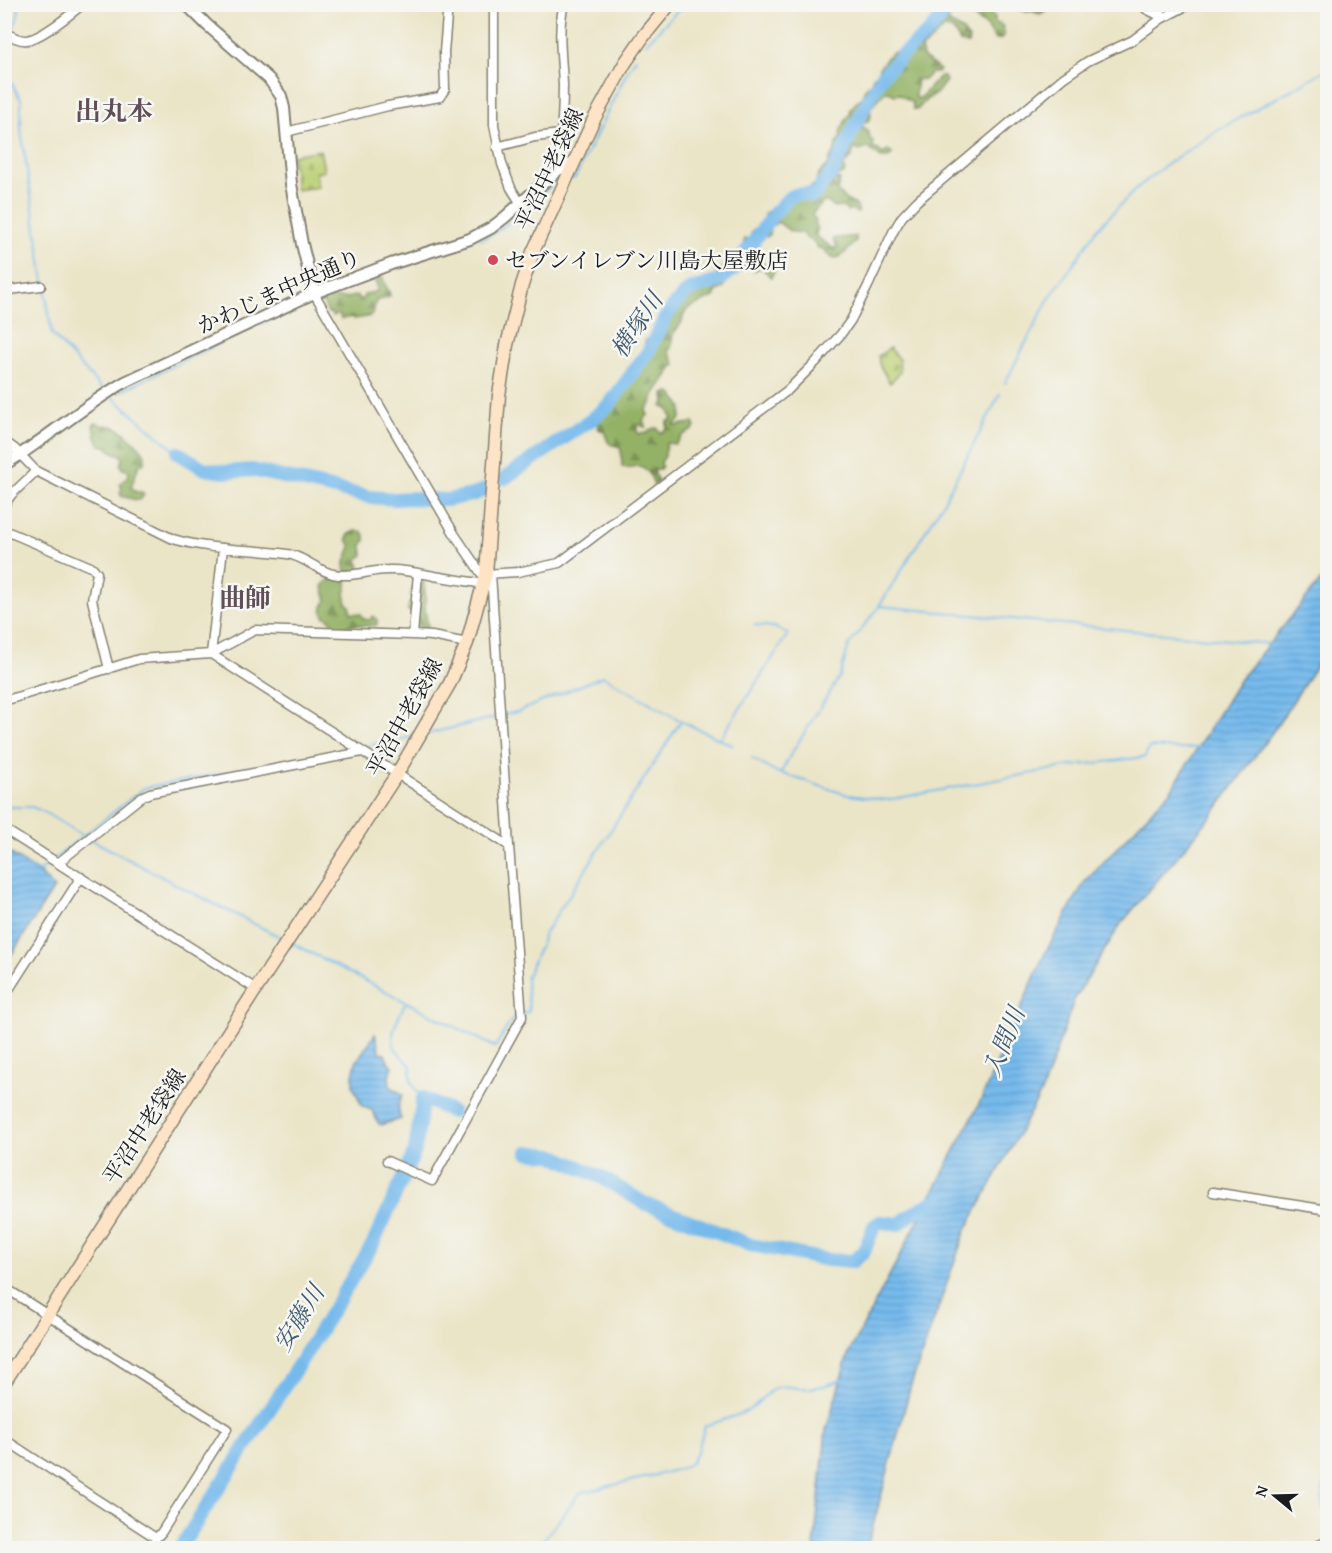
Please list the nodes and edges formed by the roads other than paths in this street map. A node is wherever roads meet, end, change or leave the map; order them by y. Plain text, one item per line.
1 (83, 4) edge
2 (186, 4) edge
3 (448, 4) edge
4 (494, 4) edge
5 (564, 4) edge
6 (670, 4) edge
7 (1142, 4) edge
8 (1164, 4) edge
9 (1190, 4) edge
10 (1160, 17) junction
11 (4, 32) edge
12 (286, 132) junction
13 (561, 134) junction
14 (497, 147) junction
15 (573, 163) junction
16 (558, 170) junction
17 (521, 204) junction
18 (41, 285) dead end
19 (314, 293) junction
20 (4, 294) edge
21 (4, 441) edge
22 (21, 455) junction
23 (4, 465) edge
24 (36, 471) junction
25 (4, 505) edge
26 (4, 530) edge
27 (223, 548) junction
28 (418, 573) junction
29 (487, 578) junction
30 (413, 635) junction
31 (467, 643) junction
32 (211, 654) junction
33 (109, 669) junction
34 (4, 701) edge
35 (362, 752) junction
36 (397, 774) junction
37 (4, 829) edge
38 (509, 846) junction
39 (58, 863) junction
40 (81, 877) junction
41 (256, 989) junction
42 (4, 997) edge
43 (387, 1161) dead end
44 (1213, 1192) dead end
45 (1328, 1210) edge
46 (4, 1287) edge
47 (48, 1315) junction
48 (4, 1383) edge
49 (4, 1439) edge
50 (156, 1538) junction
51 (1328, 1541) edge
52 (149, 1548) edge
53 (1312, 1548) edge

1 - 11 street
2 - 12 street
3 - 12 street
4 - 14 street
5 - 13 street
6 - 15 main road, 平沼中老袋線
7 - 10 street
8 - 10 street
9 - 10 street
10 - 29 street
12 - 19 street
13 - 14 street
13 - 16 street
14 - 17 street
15 - 16 street, かわじま中央通り
15 - 29 main road, 平沼中老袋線
16 - 17 street, かわじま中央通り
17 - 19 street, かわじま中央通り
18 - 20 street
19 - 22 street, かわじま中央通り
19 - 29 street
21 - 22 street
22 - 23 street, かわじま中央通り
22 - 24 street
24 - 25 street
24 - 27 street
26 - 33 street
27 - 28 street
27 - 32 street
28 - 29 street
28 - 30 street
29 - 31 main road, 平沼中老袋線
29 - 38 street
30 - 31 street
30 - 32 street
31 - 36 main road, 平沼中老袋線
32 - 33 street
32 - 35 street
33 - 34 street
35 - 36 street
35 - 39 street
36 - 38 street
36 - 41 main road, 平沼中老袋線
37 - 39 street
38 - 43 street
39 - 40 street
40 - 41 street
40 - 42 street
41 - 47 main road, 平沼中老袋線
44 - 45 street
46 - 47 street
47 - 48 main road, 平沼中老袋線
47 - 50 street
49 - 50 street
50 - 52 street
51 - 53 street

